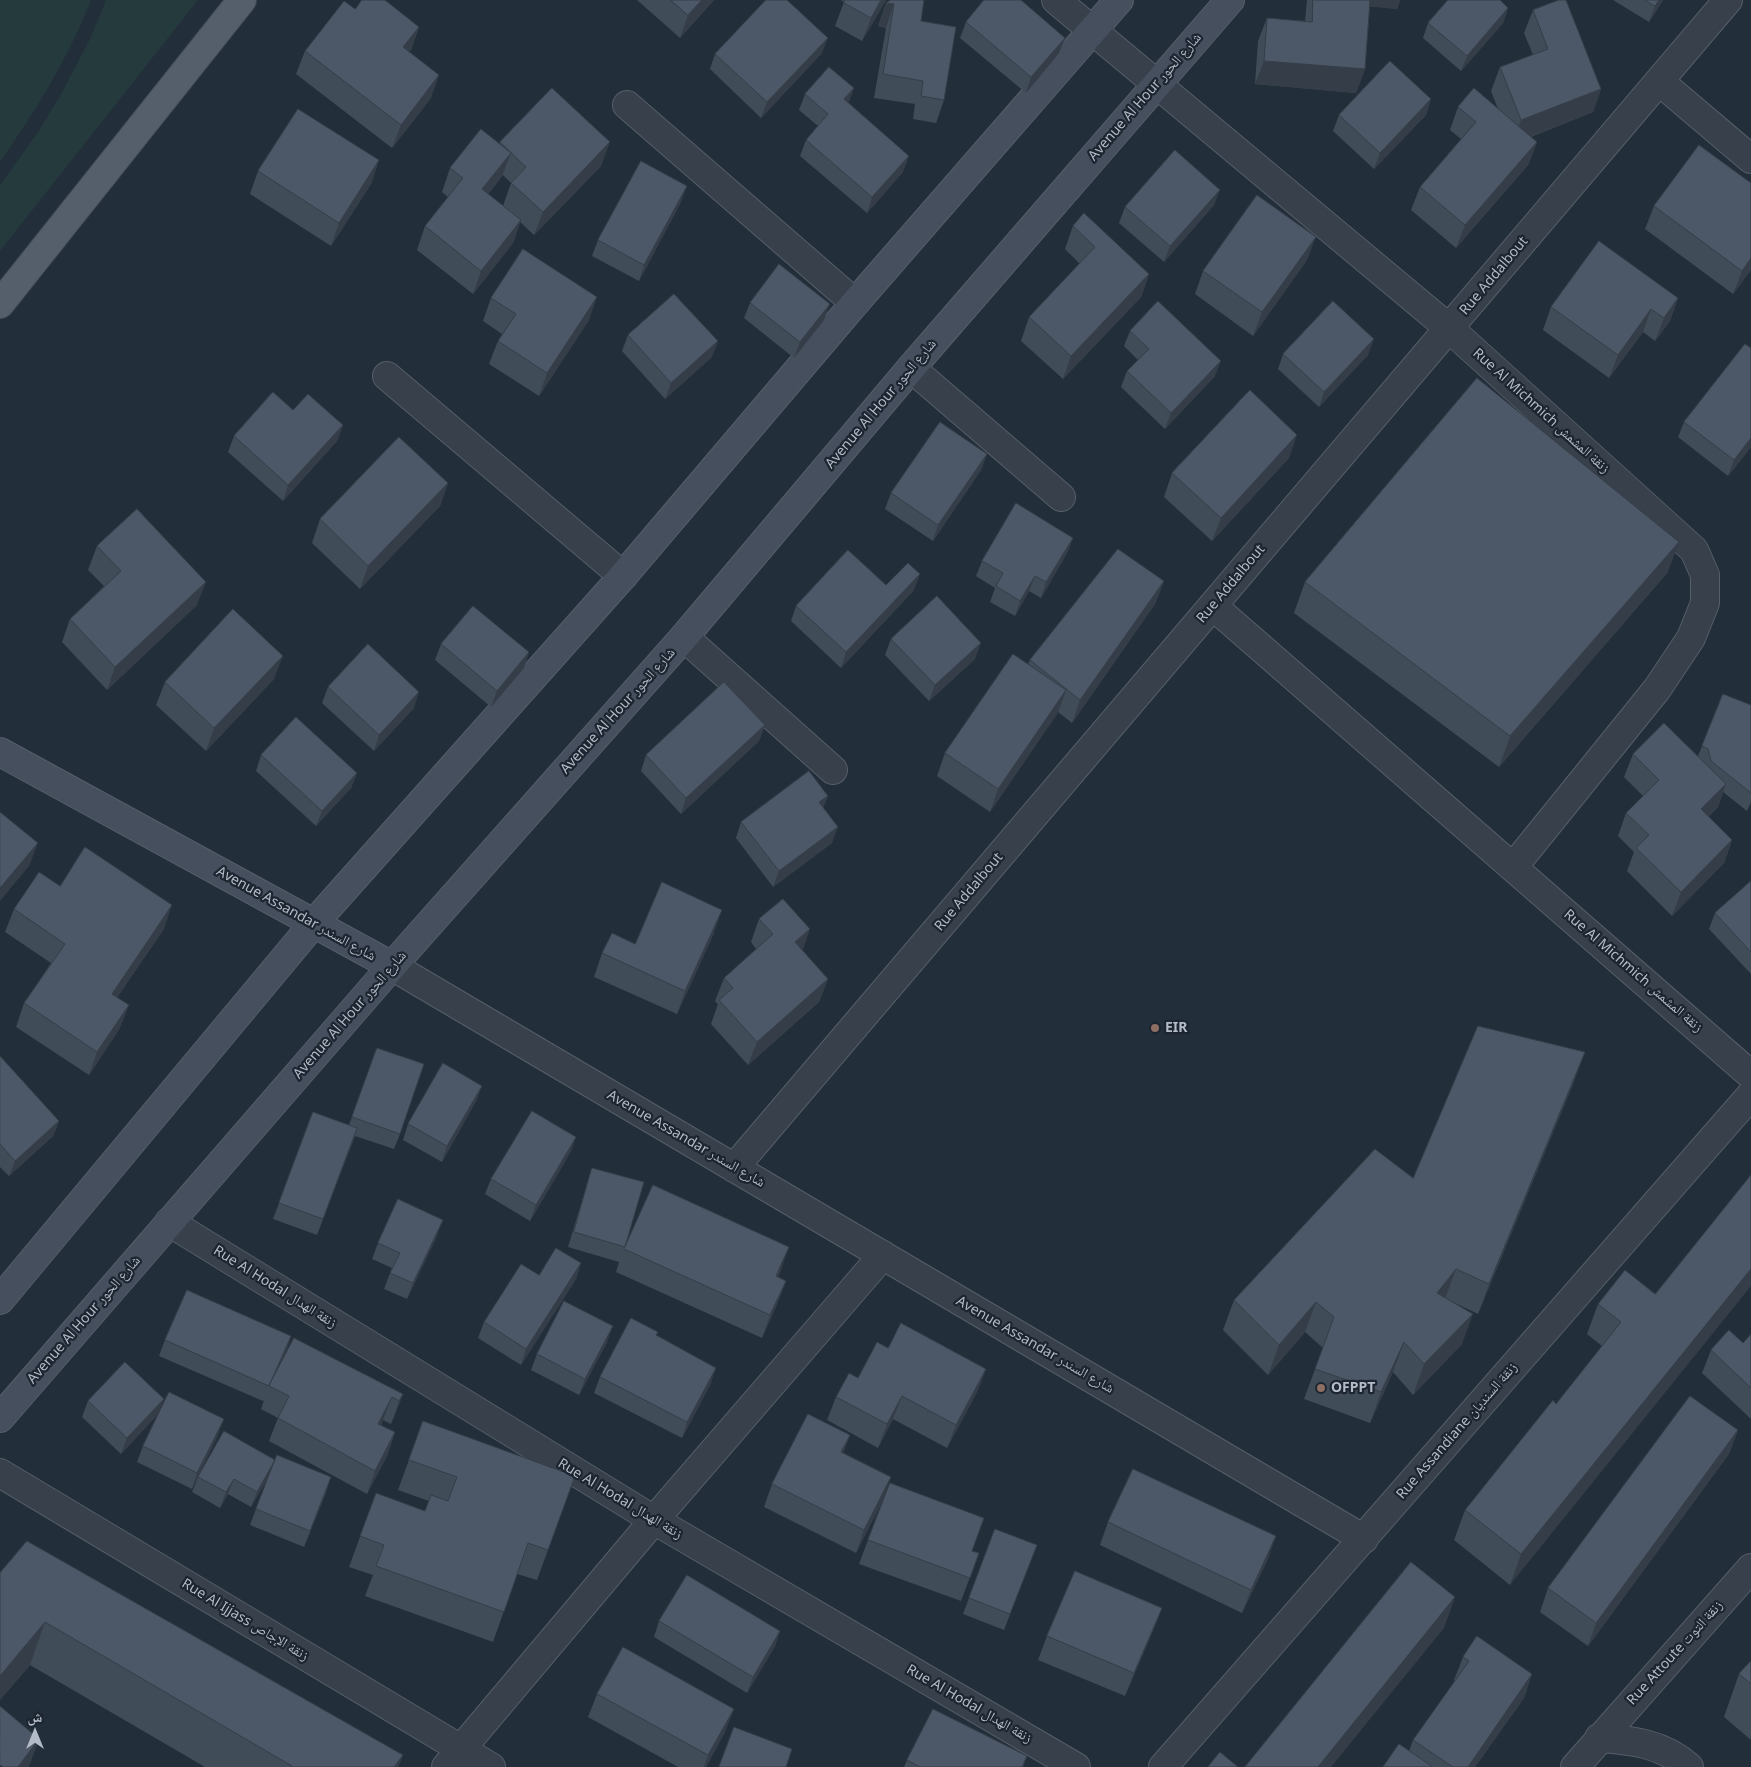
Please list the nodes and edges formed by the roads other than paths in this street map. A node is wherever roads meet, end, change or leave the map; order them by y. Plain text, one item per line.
1 (242, 0) edge
2 (1056, 0) edge
3 (1119, 0) edge
4 (1230, 0) edge
5 (1728, 0) edge
6 (1092, 31) junction
7 (1659, 81) junction
8 (1157, 83) junction
9 (627, 105) dead end
10 (1751, 159) edge
11 (855, 303) junction
12 (0, 304) edge
13 (1450, 329) junction
14 (911, 368) junction
15 (386, 376) dead end
16 (1061, 497) dead end
17 (624, 576) junction
18 (1213, 606) junction
19 (684, 637) junction
20 (0, 752) edge
21 (833, 770) dead end
22 (1514, 866) junction
23 (314, 923) junction
24 (392, 966) junction
25 (1751, 1075) edge
26 (1751, 1095) edge
27 (734, 1168) junction
28 (169, 1222) junction
29 (883, 1256) junction
30 (0, 1300) edge
31 (0, 1418) edge
32 (0, 1473) edge
33 (654, 1520) junction
34 (1364, 1539) junction
35 (1751, 1568) edge
36 (1599, 1738) junction
37 (453, 1758) edge
38 (491, 1767) edge
39 (1076, 1767) edge
40 (1163, 1767) edge
41 (1575, 1767) edge
42 (1689, 1767) edge

1 - 12 main road
2 - 6 street, Rue Al Michmich زنقة المشمش
3 - 6 street
4 - 8 street, Avenue Al Hour شارع الحور
5 - 7 street, Rue Addalbout
6 - 8 street, Rue Al Michmich زنقة المشمش
6 - 11 street
7 - 10 street
7 - 13 street, Rue Addalbout
8 - 13 street, Rue Al Michmich زنقة المشمش
8 - 14 street, Avenue Al Hour شارع الحور
9 - 11 street
11 - 17 street
13 - 18 street, Rue Addalbout
13 - 22 street, Rue Al Michmich زنقة المشمش
14 - 16 street
14 - 19 street, Avenue Al Hour شارع الحور
15 - 17 street
17 - 23 street
18 - 22 street, Rue Al Michmich زنقة المشمش
18 - 27 street, Rue Addalbout
19 - 21 street
19 - 24 street, Avenue Al Hour شارع الحور
20 - 23 street, Avenue Assandar شارع السندر
22 - 25 street, Rue Al Michmich زنقة المشمش
23 - 24 street, Avenue Assandar شارع السندر
23 - 30 street
24 - 27 street, Avenue Assandar شارع السندر
24 - 28 street, Avenue Al Hour شارع الحور
26 - 34 street, Rue Assandiane زنقة السنديان
27 - 29 street, Avenue Assandar شارع السندر
28 - 31 street, Avenue Al Hour شارع الحور
28 - 33 street, Rue Al Hodal زنقة الهدال
29 - 33 street
29 - 34 street, Avenue Assandar شارع السندر
32 - 37 street, Rue Al Ijjass زنقة الإجاص
33 - 37 street
33 - 39 street, Rue Al Hodal زنقة الهدال
34 - 40 street, Rue Assandiane زنقة السنديان
35 - 36 street, Rue Attoute زنقة التوت
36 - 41 street, Rue Attoute زنقة التوت
36 - 42 street
37 - 38 street, Rue Al Ijjass زنقة الإجاص

